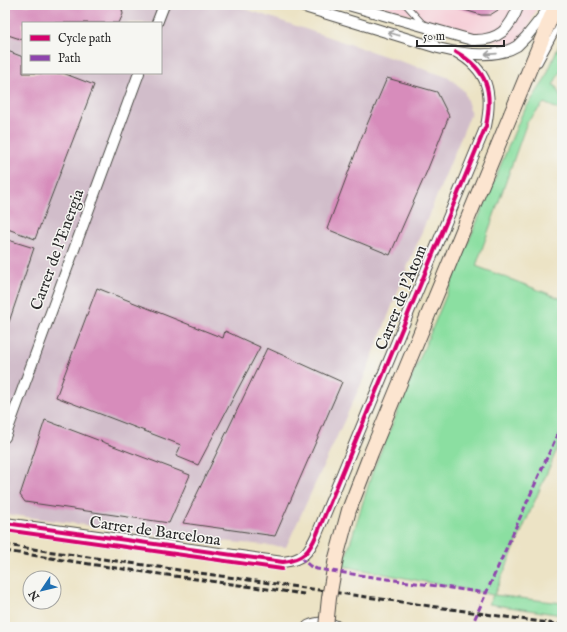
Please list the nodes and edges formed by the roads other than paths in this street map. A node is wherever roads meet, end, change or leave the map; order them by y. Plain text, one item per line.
1 (164, 5) edge
2 (298, 5) edge
3 (348, 5) edge
4 (406, 5) edge
5 (519, 5) edge
6 (551, 5) edge
7 (556, 5) edge
8 (562, 20) edge
9 (157, 22) edge
10 (425, 26) junction
11 (442, 49) junction
12 (456, 52) junction
13 (139, 74) edge
14 (511, 114) junction
15 (5, 437) edge
16 (5, 523) edge
17 (300, 557) joint
18 (310, 627) edge
19 (326, 627) edge
20 (335, 627) edge

1 - 9 street
11 -> 2 street
3 - 10 street
4 - 10 lane
5 - 10 street
6 -> 12 street
7 - 14 main road
8 - 14 lane
10 - 11 lane
11 - 12 street
12 - 17 street, Carrer de l'Àtom
13 - 15 street, Carrer de l'Energia
14 - 19 main road, bridge
16 - 17 street, Carrer de Barcelona
18 - 20 street

